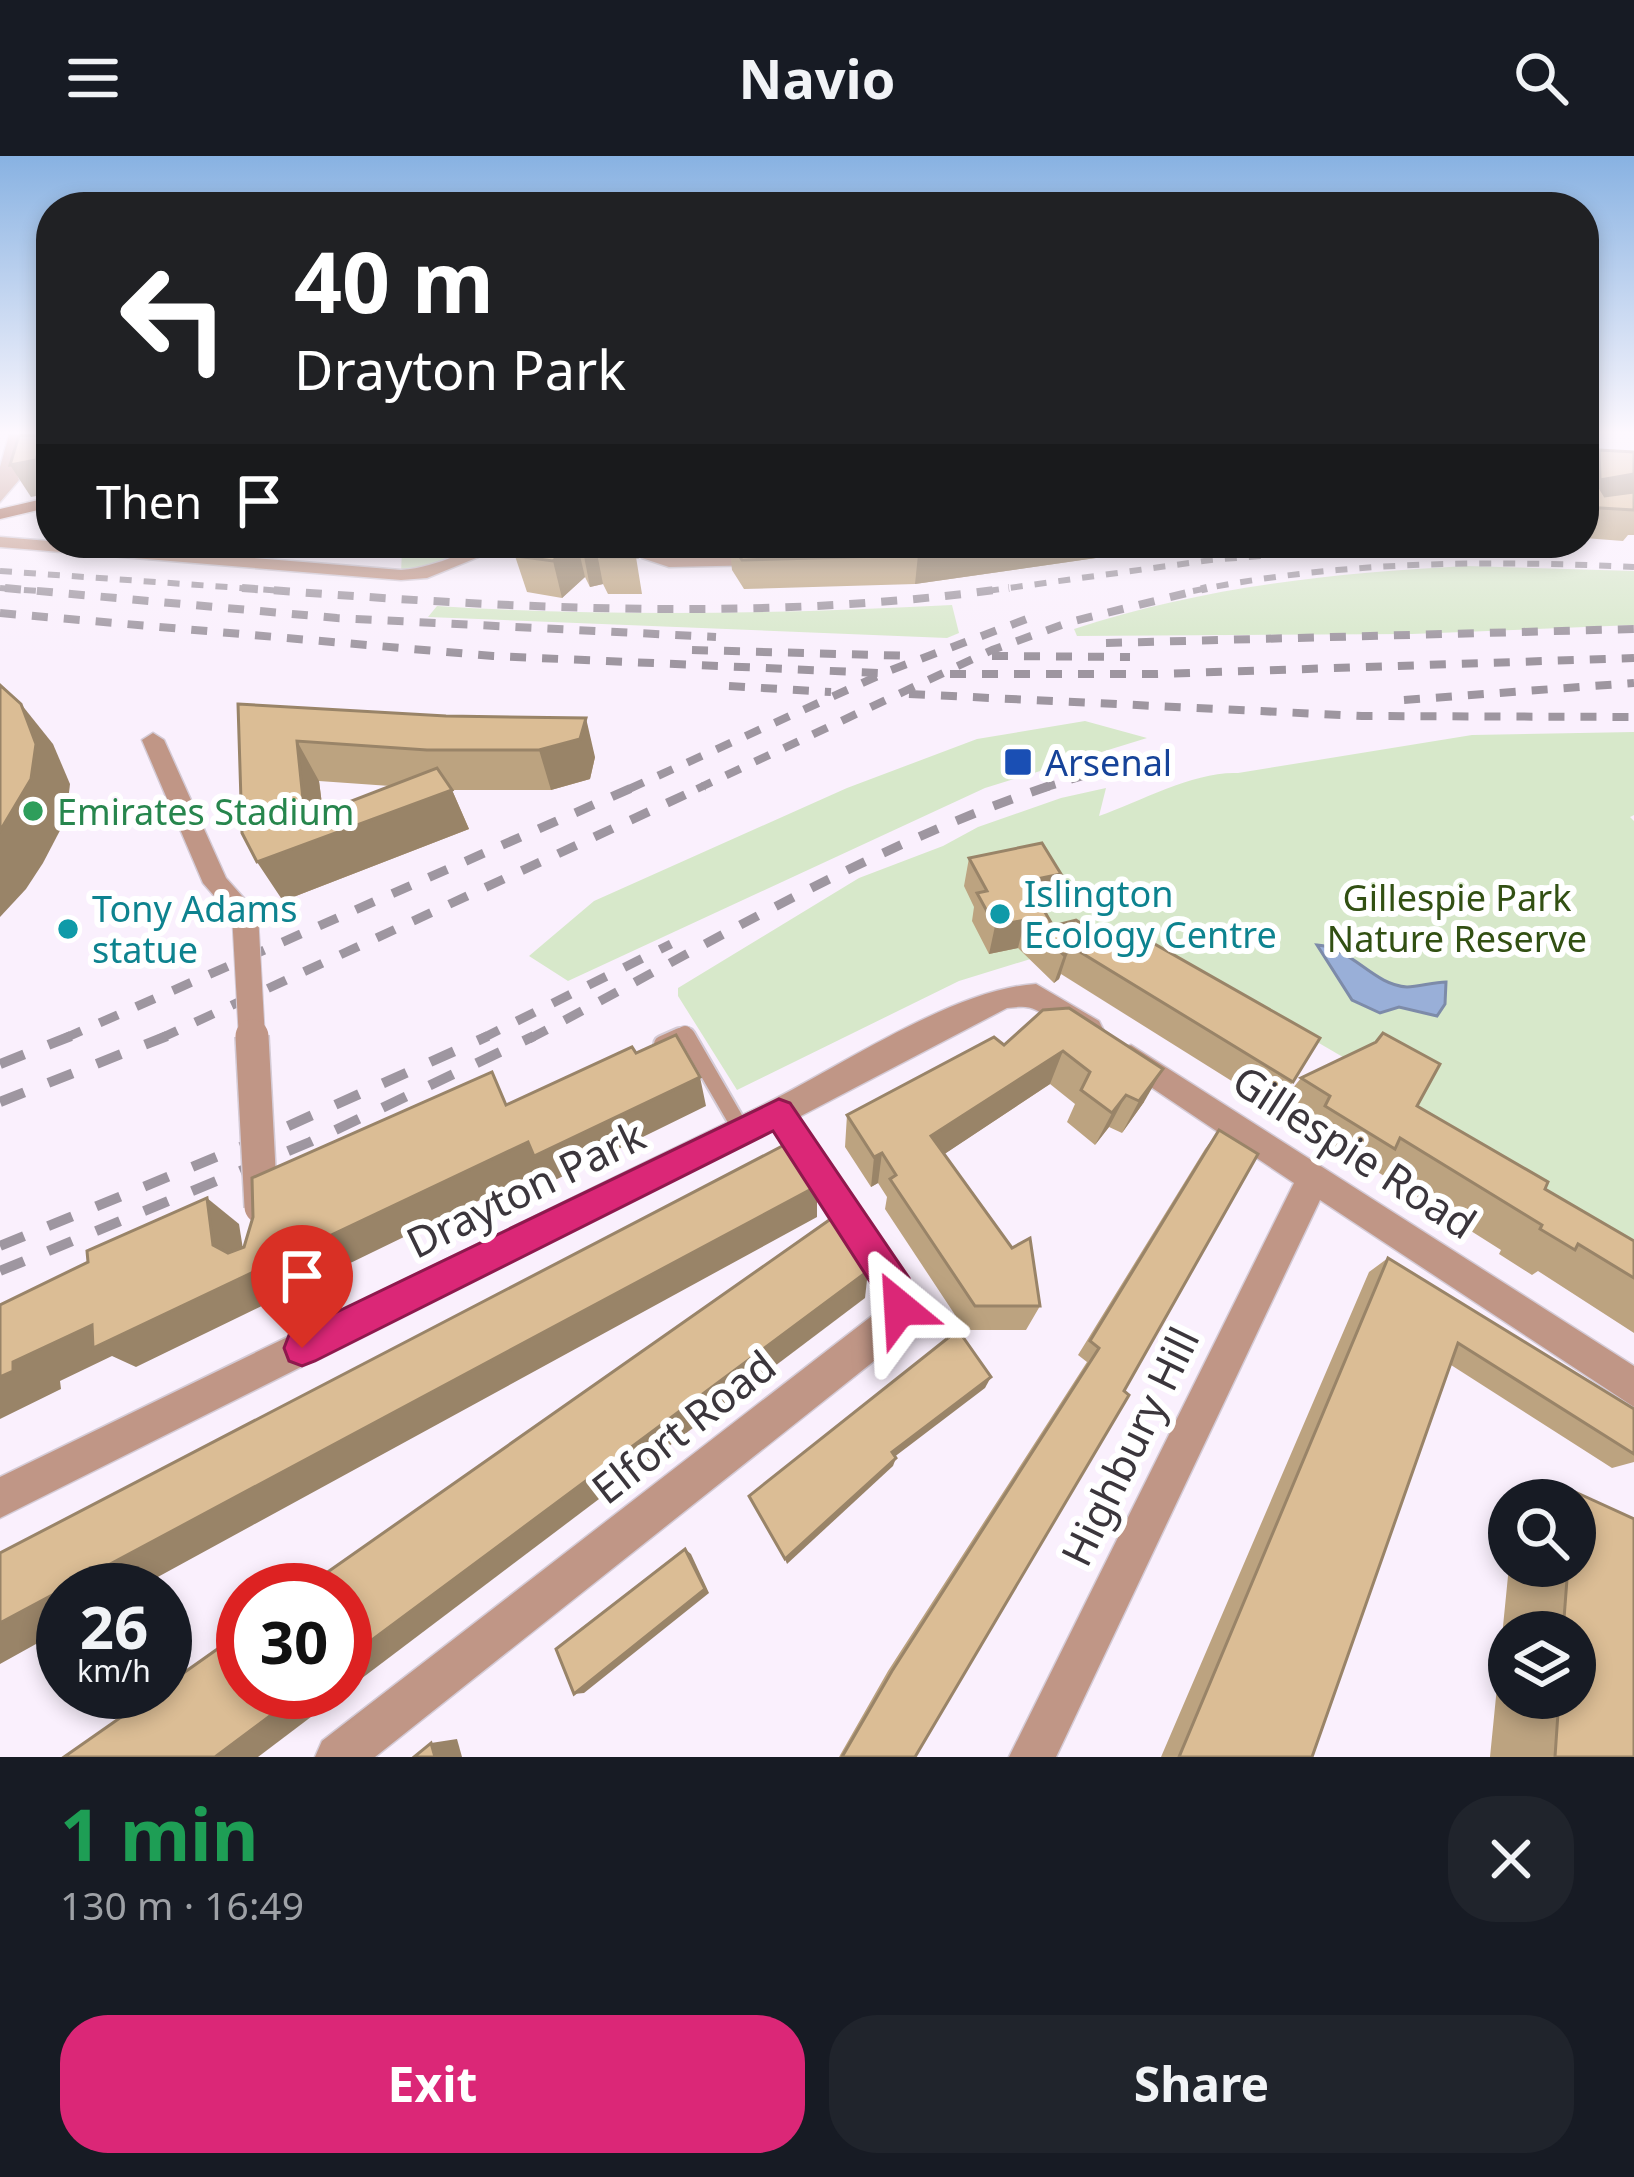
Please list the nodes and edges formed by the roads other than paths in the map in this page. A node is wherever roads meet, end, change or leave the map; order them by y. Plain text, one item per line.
1 (0, 542) edge
2 (36, 545) edge
3 (200, 558) edge
4 (467, 558) edge
5 (779, 558) edge
6 (796, 559) edge
7 (152, 740) dead end
8 (1026, 993) joint
9 (644, 1052) edge
10 (779, 1112) junction
11 (742, 1131) junction
12 (1314, 1177) junction
13 (261, 1223) edge
14 (1634, 1388) edge
15 (0, 1498) edge
16 (338, 1757) edge
17 (1032, 1757) edge

1 - 2 street
3 - 4 street
5 - 6 street
7 - 13 street, bridge
8 - 10 street, Drayton Park
8 - 12 street, Gillespie Road
9 - 11 lane
10 - 11 street, Drayton Park
10 - 16 street, Elfort Road
11 - 15 street, Drayton Park
12 - 14 street, Gillespie Road
12 - 17 street, Highbury Hill

